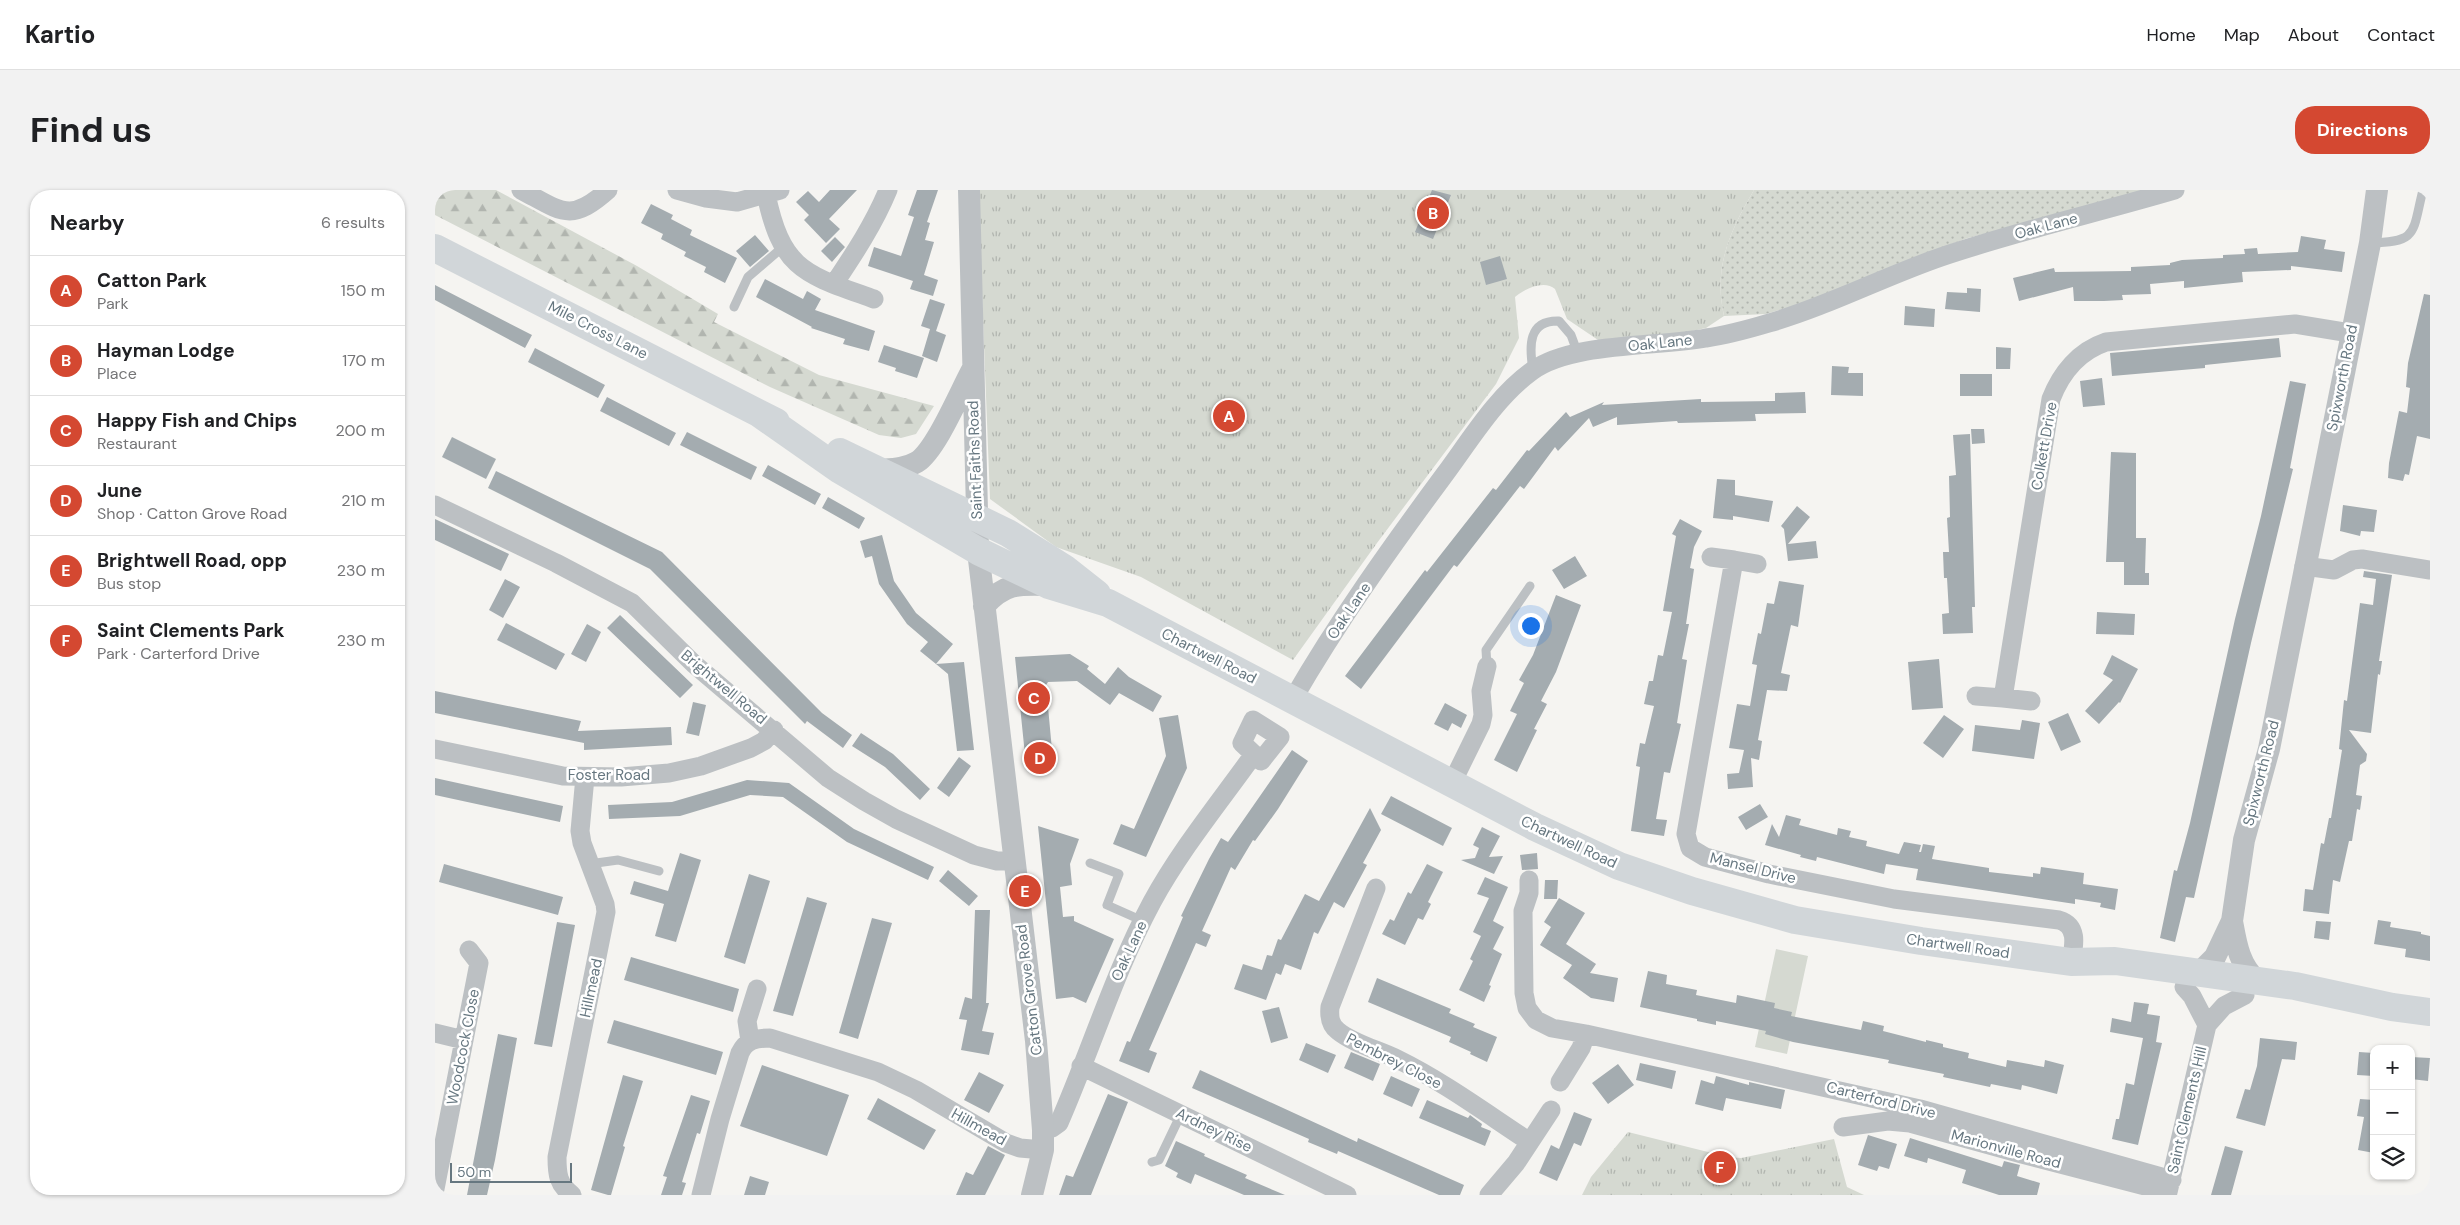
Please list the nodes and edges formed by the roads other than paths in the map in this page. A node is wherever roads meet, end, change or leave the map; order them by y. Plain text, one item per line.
1 (521, 190) edge
2 (608, 190) edge
3 (677, 190) edge
4 (888, 190) edge
5 (969, 190) edge
6 (2175, 190) edge
7 (2377, 190) edge
8 (2423, 190) edge
9 (773, 192) edge
10 (2370, 243) junction
11 (783, 247) junction
12 (435, 248) edge
13 (834, 284) junction
14 (874, 299) dead end
15 (734, 307) dead end
16 (2350, 333) junction
17 (1579, 354) junction
18 (973, 369) junction
19 (1533, 370) junction
20 (760, 414) junction
21 (879, 470) junction
22 (435, 504) edge
23 (976, 519) junction
24 (978, 551) junction
25 (1711, 557) dead end
26 (1734, 560) junction
27 (1757, 564) dead end
28 (2305, 566) junction
29 (2430, 570) edge
30 (1049, 586) junction
31 (1530, 586) dead end
32 (1108, 603) junction
33 (984, 606) junction
34 (1487, 666) joint
35 (1975, 696) dead end
36 (2003, 698) junction
37 (1293, 699) junction
38 (2031, 702) dead end
39 (774, 730) junction
40 (435, 749) edge
41 (1254, 754) dead end
42 (585, 777) junction
43 (1452, 784) junction
44 (1014, 861) junction
45 (1090, 863) dead end
46 (589, 864) junction
47 (659, 872) dead end
48 (1529, 880) dead end
49 (1376, 888) dead end
50 (1143, 921) junction
51 (2232, 921) junction
52 (480, 956) dead end
53 (2071, 962) junction
54 (2191, 980) junction
55 (2251, 988) junction
56 (757, 989) dead end
57 (2430, 1012) edge
58 (2207, 1025) junction
59 (435, 1033) edge
60 (1586, 1034) junction
61 (464, 1040) junction
62 (750, 1041) junction
63 (1081, 1066) junction
64 (1560, 1082) dead end
65 (1551, 1110) dead end
66 (1181, 1114) junction
67 (1843, 1127) dead end
68 (1043, 1140) junction
69 (1530, 1142) junction
70 (1152, 1162) dead end
71 (435, 1189) edge
72 (2169, 1189) edge
73 (572, 1195) edge
74 (701, 1195) edge
75 (1032, 1195) edge
76 (1347, 1195) edge
77 (1489, 1195) edge

1 - 2 street
3 - 9 street
4 - 13 street
5 - 18 street, Saint Faiths Road
6 - 17 street, Oak Lane
7 - 10 street, Spixworth Road
8 - 10 lane
9 - 11 street
10 - 16 street, Spixworth Road
11 - 13 street
11 - 15 lane
12 - 20 highway, Mile Cross Lane
13 - 14 street
16 - 28 street, Spixworth Road
16 - 36 street, Colkett Drive
17 - 19 street, Oak Lane
17 - 19 lane
18 - 21 street, Saint Faiths Road
18 - 23 street, Saint Faiths Road
19 - 37 street, Oak Lane
20 - 21 highway, Mile Cross Lane
20 - 24 highway, Mile Cross Lane
21 - 23 highway, Mile Cross Lane
22 - 39 street, Brightwell Road
23 - 24 street, Saint Faiths Road
23 - 32 highway, Chartwell Road
24 - 30 highway, Chartwell Road
24 - 33 street, Catton Grove Road
25 - 26 street
26 - 27 street
26 - 53 street, Mansel Drive
28 - 29 street
28 - 51 street, Spixworth Road
30 - 32 highway, Chartwell Road
30 - 33 street
31 - 34 lane
32 - 37 highway, Chartwell Road
33 - 44 street, Catton Grove Road
34 - 43 street
35 - 36 street
36 - 38 street
37 - 43 highway, Chartwell Road
39 - 42 street, Foster Road
39 - 44 street, Brightwell Road
40 - 42 street, Foster Road
41 - 50 street, Oak Lane
42 - 46 street, Hillmead
43 - 53 highway, Chartwell Road
44 - 68 street, Catton Grove Road
45 - 50 lane
46 - 47 lane
46 - 73 street, Hillmead
48 - 60 street, Carterford Drive
49 - 69 street, Pembrey Close
50 - 63 street, Oak Lane
51 - 54 street, Spixworth Road
51 - 55 street, Spixworth Road
52 - 61 street, Woodcock Close
53 - 54 highway, Chartwell Road
54 - 55 highway, Chartwell Road
54 - 58 street, Saint Clements Hill
55 - 57 highway, Chartwell Road
55 - 58 street, Saint Clements Hill
56 - 62 street
58 - 72 street, Saint Clements Hill
59 - 61 street
60 - 64 street
60 - 72 street, Carterford Drive
61 - 71 street, Woodcock Close
62 - 68 street, Hillmead
62 - 74 street
63 - 66 street, Ardney Rise
63 - 68 street, Oak Lane
65 - 69 street
66 - 70 lane
66 - 76 street, Ardney Rise
67 - 72 street, Marionville Road
68 - 75 street, Catton Grove Road
69 - 77 street

